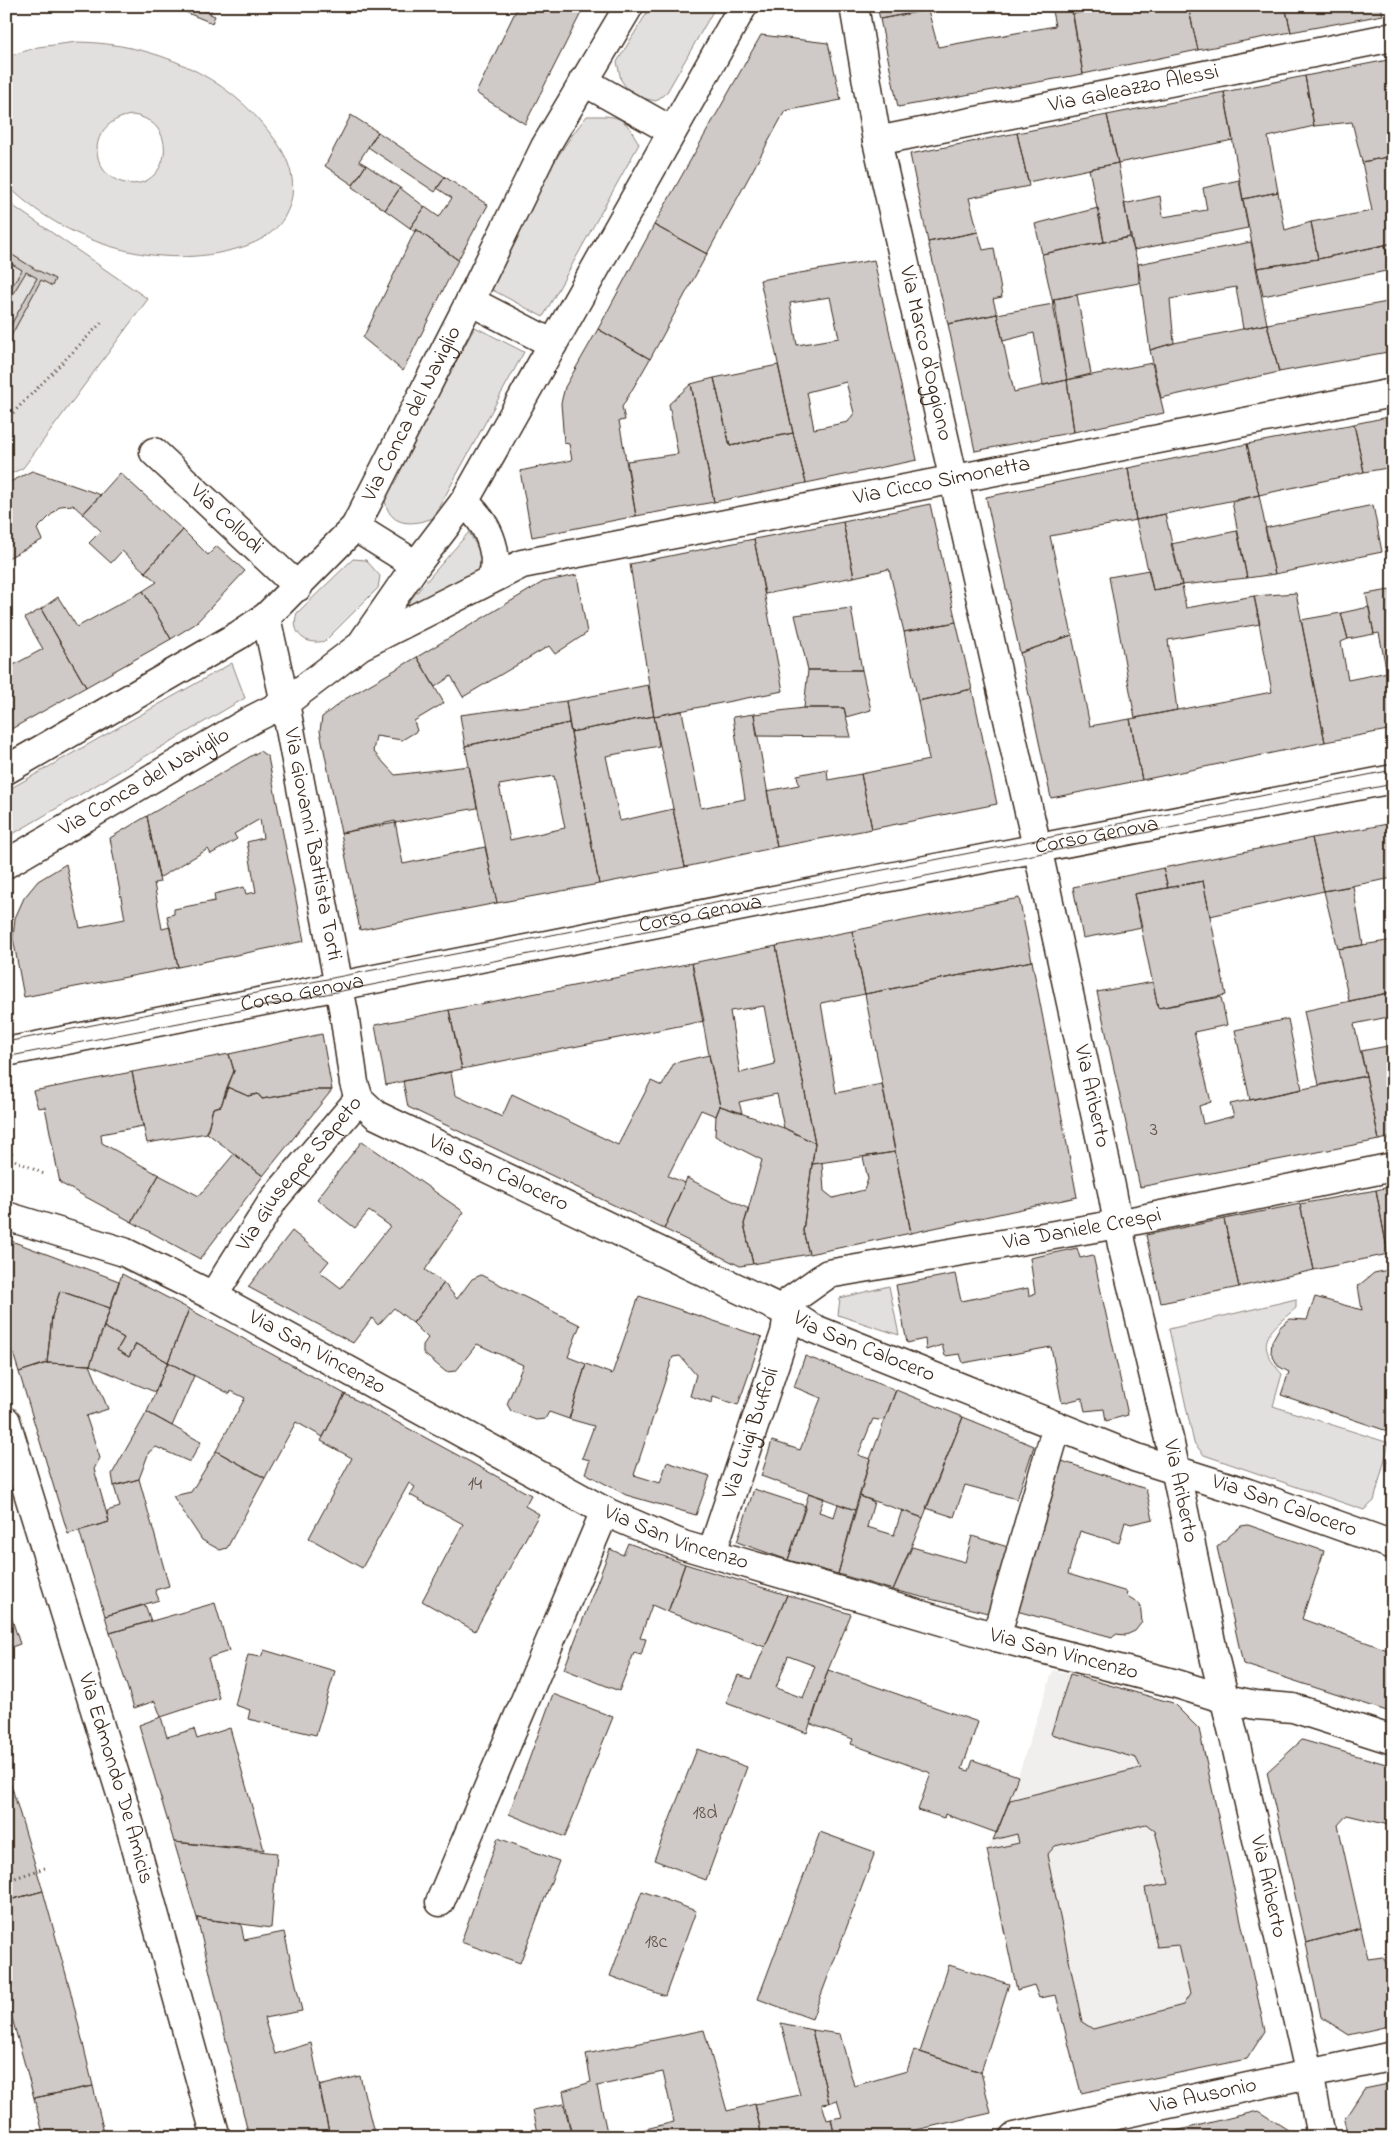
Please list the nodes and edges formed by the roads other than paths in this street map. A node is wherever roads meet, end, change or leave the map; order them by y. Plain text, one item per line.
1 (629, 6) edge
2 (743, 6) edge
3 (854, 6) edge
4 (1393, 37) edge
5 (583, 81) junction
6 (672, 131) junction
7 (877, 141) junction
8 (470, 301) junction
9 (553, 344) junction
10 (1393, 393) edge
11 (154, 452) dead end
12 (953, 479) junction
13 (464, 502) junction
14 (355, 527) junction
15 (416, 565) junction
16 (494, 577) junction
17 (298, 587) junction
18 (266, 618) junction
19 (360, 646) junction
20 (285, 703) junction
21 (6, 770) edge
22 (1393, 779) edge
23 (1037, 847) junction
24 (6, 864) edge
25 (339, 987) junction
26 (6, 1052) edge
27 (359, 1099) junction
28 (1393, 1167) edge
29 (6, 1216) edge
30 (1118, 1224) junction
31 (213, 1296) junction
32 (789, 1313) junction
33 (6, 1421) edge
34 (1057, 1426) junction
35 (1175, 1469) junction
36 (605, 1511) junction
37 (1393, 1545) edge
38 (712, 1552) junction
39 (996, 1637) junction
40 (1225, 1699) junction
41 (1393, 1740) edge
42 (440, 1902) dead end
43 (1393, 2056) edge
44 (1310, 2075) junction
45 (216, 2137) edge
46 (1014, 2137) edge
47 (1321, 2137) edge

1 - 5 street, Via Conca del Naviglio
2 - 6 street, Via Conca del Naviglio
3 - 7 street, Via Marco d'Oggiono
4 - 7 street, Via Galeazzo Alessi
5 - 6 street
5 - 8 street, Via Conca del Naviglio
6 - 9 street, Via Conca del Naviglio
7 - 12 street, Via Marco d'Oggiono
8 - 9 street, Via Conca del Naviglio
8 - 14 street, Via Conca del Naviglio
9 - 13 street, Via Conca del Naviglio
10 - 12 street, Via Cicco Simonetta
11 - 17 street, Via Collodi
12 - 16 street, Via Cicco Simonetta
12 - 23 street, Via Marco d'Oggiono
13 - 15 street, Via Conca del Naviglio
13 - 16 street
14 - 15 street, Via Conca del Naviglio
14 - 17 street, Via Conca del Naviglio
15 - 19 street, Via Conca del Naviglio
16 - 19 street, Via Conca del Naviglio
17 - 18 street, Via Conca del Naviglio
18 - 20 street
18 - 21 street, Via Conca del Naviglio
19 - 20 street, Via Conca del Naviglio
20 - 24 street, Via Conca del Naviglio
20 - 25 street, Via Giovanni Battista Torti
22 - 23 street, Corso Genova
23 - 25 street, Corso Genova
23 - 30 street, Via Ariberto
25 - 26 street, Corso Genova
25 - 27 street, Via Giuseppe Sapeto
27 - 31 street, Via Giuseppe Sapeto
27 - 32 street, Via San Calocero
28 - 30 street, Via Daniele Crespi
29 - 31 street, Via San Vincenzo
30 - 32 street, Via Daniele Crespi
30 - 35 street, Via Ariberto
31 - 36 street, Via San Vincenzo
32 - 34 street, Via San Calocero
32 - 38 street, Via Luigi Buffoli
33 - 45 street, Via Edmondo De Amicis
34 - 35 street, Via San Calocero
34 - 39 street
35 - 37 street, Via San Calocero
35 - 40 street, Via Ariberto
36 - 38 street, Via San Vincenzo
36 - 42 street
38 - 39 street, Via San Vincenzo
39 - 40 street, Via San Vincenzo
40 - 41 street, Via San Vincenzo
40 - 44 street, Via Ariberto
43 - 44 street, Via Ausonio
44 - 46 street, Via Ausonio
44 - 47 street, Via Ariberto

